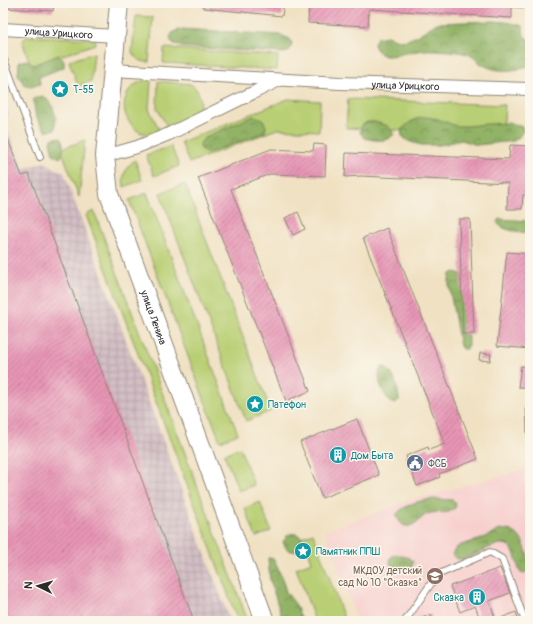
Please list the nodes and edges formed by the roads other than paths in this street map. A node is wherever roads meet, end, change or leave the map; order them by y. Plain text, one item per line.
1 (118, 3) edge
2 (3, 29) edge
3 (115, 36) junction
4 (3, 57) edge
5 (112, 70) junction
6 (280, 80) junction
7 (530, 88) edge
8 (105, 156) junction
9 (40, 157) dead end
10 (265, 621) edge
11 (405, 621) edge
12 (525, 621) edge

1 - 3 street, улица Ленина
2 - 3 street, улица Урицкого
3 - 5 street, улица Ленина
4 - 9 lane
5 - 6 street, улица Урицкого
5 - 8 street, улица Ленина
6 - 7 street, улица Урицкого
6 - 8 street, улица Урицкого
8 - 10 street, улица Ленина
11 - 12 lane

